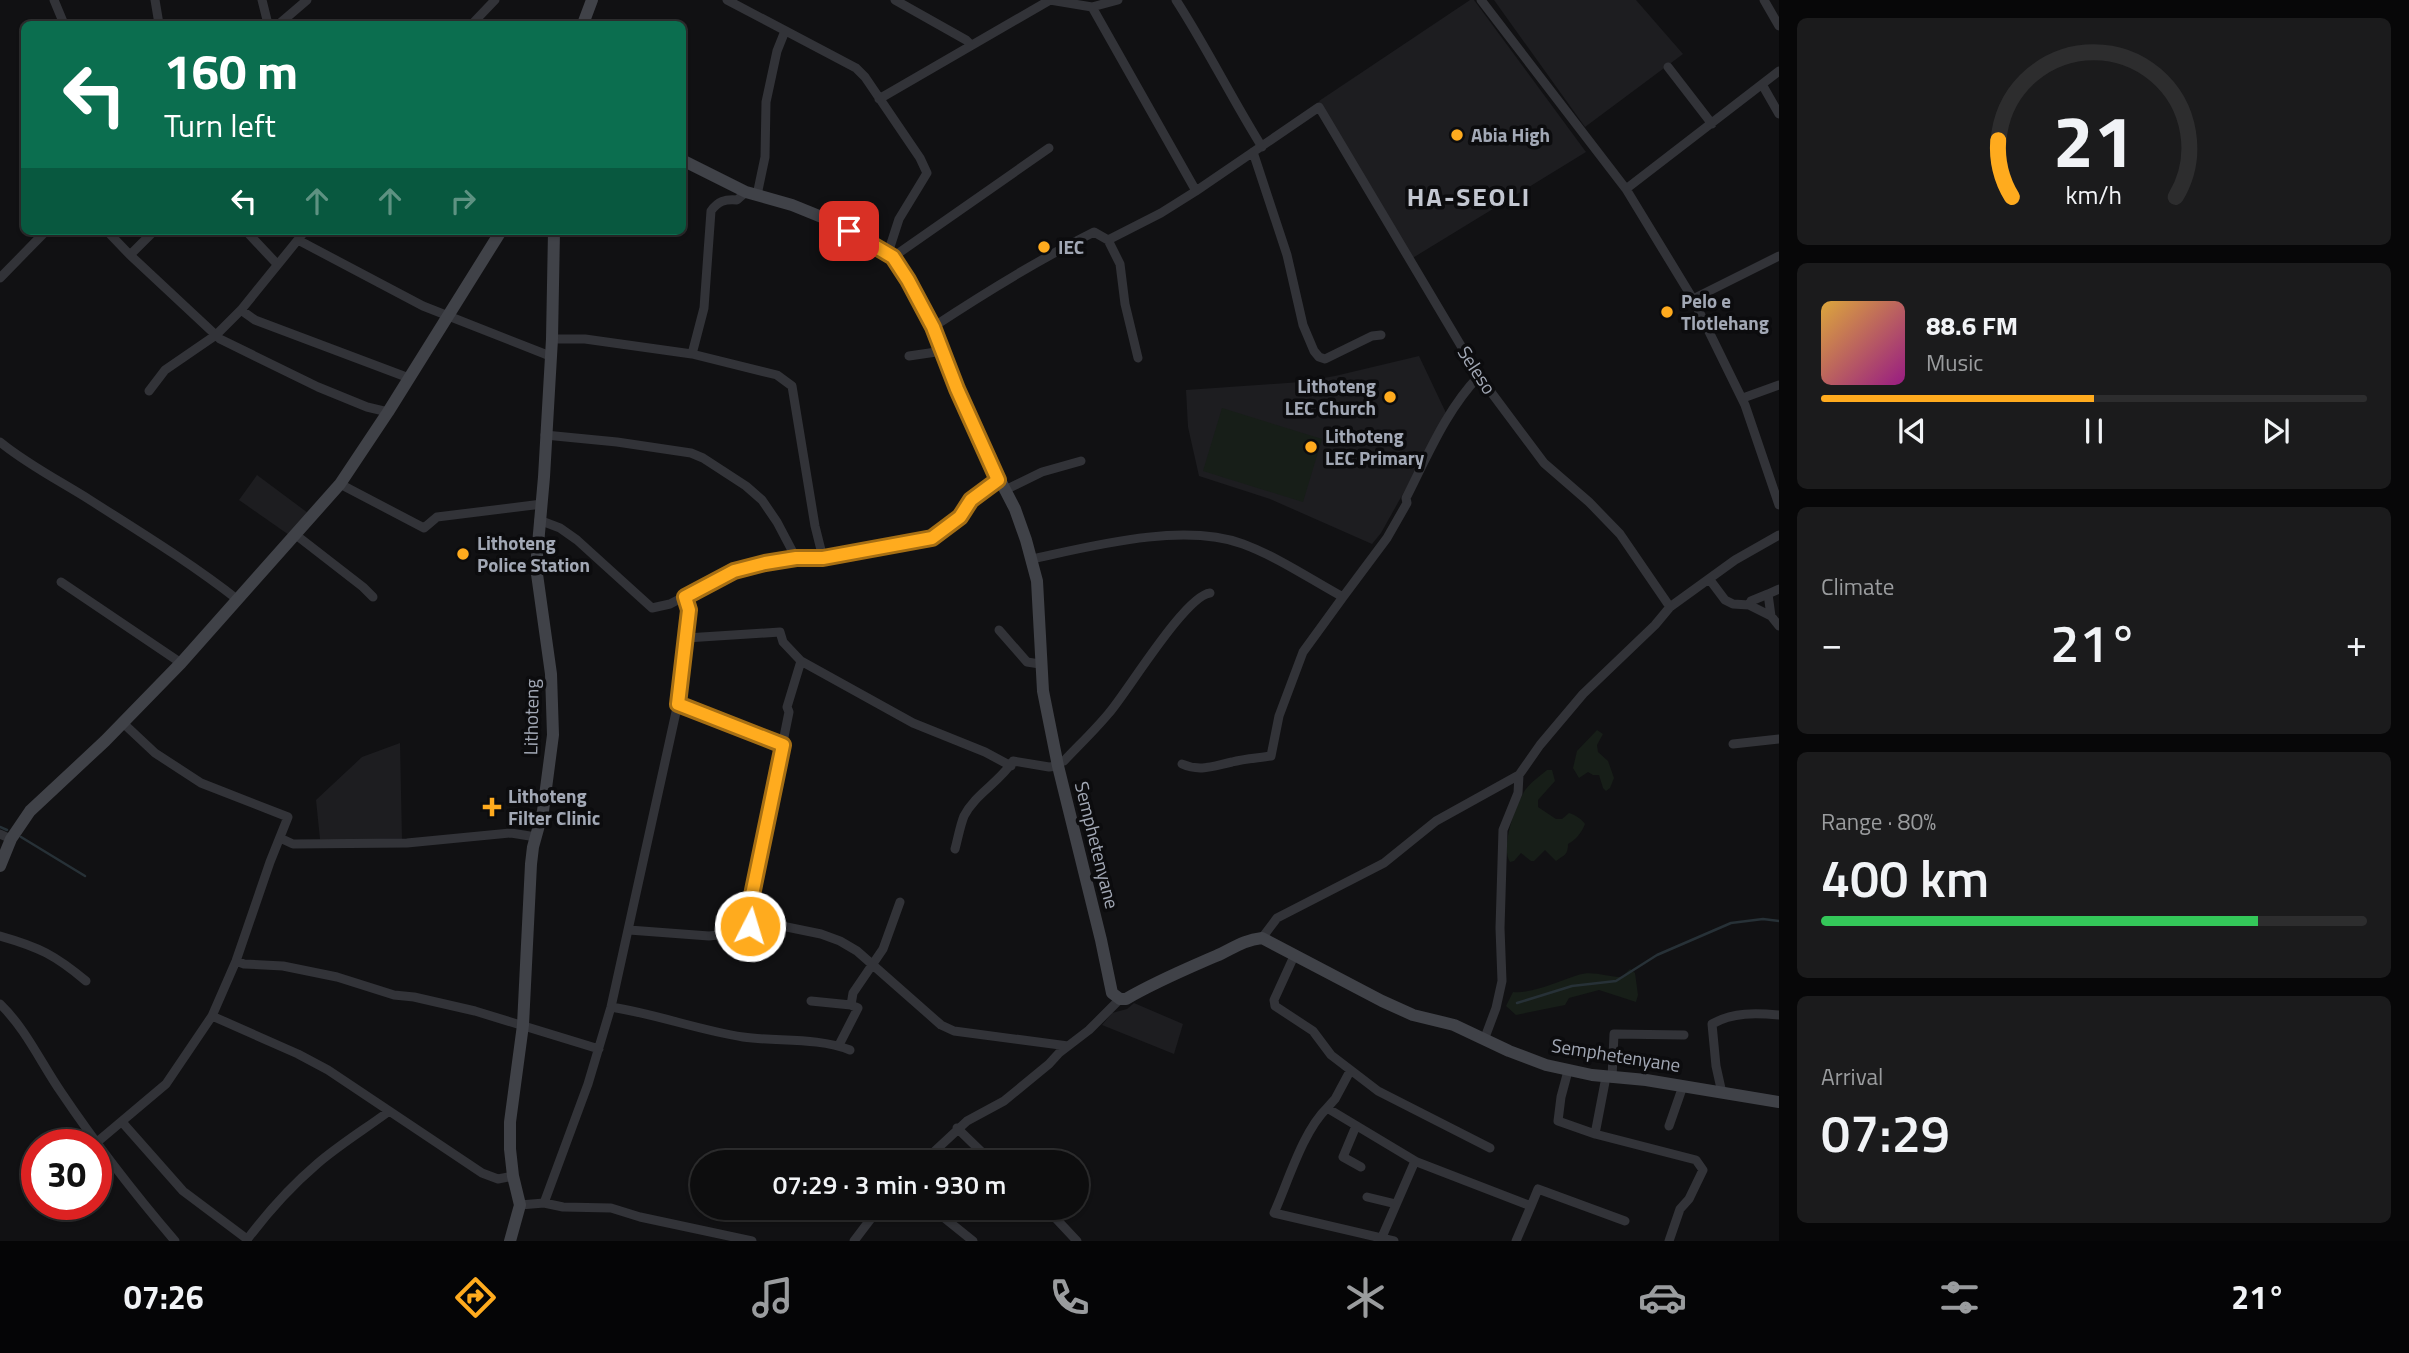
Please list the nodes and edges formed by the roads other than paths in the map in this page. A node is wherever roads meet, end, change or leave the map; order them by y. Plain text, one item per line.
1 (54, 0) edge
2 (155, 0) edge
3 (262, 0) edge
4 (307, 0) edge
5 (495, 0) edge
6 (592, 0) edge
7 (727, 0) edge
8 (895, 0) edge
9 (1118, 0) edge
10 (1176, 0) edge
11 (1481, 0) edge
12 (1764, 0) edge
13 (1092, 7) junction
14 (63, 21) edge
15 (158, 21) edge
16 (267, 21) edge
17 (282, 21) edge
18 (475, 21) edge
19 (584, 21) edge
20 (1779, 26) edge
21 (785, 31) junction
22 (971, 45) junction
23 (1668, 67) dead end
24 (1779, 71) edge
25 (1763, 86) junction
26 (879, 99) junction
27 (1779, 114) edge
28 (1712, 124) junction
29 (1049, 148) dead end
30 (1258, 150) junction
31 (686, 162) edge
32 (1626, 189) junction
33 (1196, 191) junction
34 (751, 193) junction
35 (42, 235) edge
36 (111, 235) edge
37 (150, 235) edge
38 (250, 235) edge
39 (301, 235) edge
40 (498, 235) edge
41 (554, 235) edge
42 (298, 240) junction
43 (1108, 240) junction
44 (130, 255) junction
45 (890, 255) junction
46 (1779, 256) edge
47 (277, 264) junction
48 (0, 278) edge
49 (1693, 299) junction
50 (241, 310) junction
51 (447, 315) junction
52 (933, 327) junction
53 (216, 335) junction
54 (1381, 335) dead end
55 (552, 339) junction
56 (943, 351) junction
57 (692, 354) junction
58 (550, 356) junction
59 (909, 356) dead end
60 (1138, 358) dead end
61 (1479, 376) junction
62 (409, 378) junction
63 (1779, 385) edge
64 (149, 391) dead end
65 (1742, 398) junction
66 (388, 412) junction
67 (545, 435) junction
68 (0, 442) edge
69 (1081, 461) dead end
70 (340, 484) junction
71 (1002, 485) junction
72 (542, 504) junction
73 (1779, 505) edge
74 (539, 520) junction
75 (1779, 535) edge
76 (296, 536) junction
77 (796, 558) junction
78 (823, 558) junction
79 (1031, 559) junction
80 (1710, 580) junction
81 (61, 582) dead end
82 (1779, 589) edge
83 (1210, 593) dead end
84 (1768, 594) junction
85 (373, 597) dead end
86 (685, 597) junction
87 (1343, 597) junction
88 (238, 600) junction
89 (1749, 605) junction
90 (1670, 607) junction
91 (1771, 616) junction
92 (1779, 626) edge
93 (999, 630) dead end
94 (686, 638) junction
95 (802, 661) junction
96 (181, 663) junction
97 (1040, 663) junction
98 (678, 704) junction
99 (123, 723) junction
100 (1779, 739) edge
101 (1733, 744) dead end
102 (783, 745) junction
103 (1058, 764) junction
104 (1182, 764) dead end
105 (1011, 766) junction
106 (1519, 775) junction
107 (6, 837) edge
108 (536, 837) junction
109 (280, 838) junction
110 (955, 849) dead end
111 (0, 866) edge
112 (900, 902) dead end
113 (750, 926) junction
114 (629, 930) junction
115 (0, 936) edge
116 (1262, 938) junction
117 (1294, 954) junction
118 (236, 961) junction
119 (872, 963) junction
120 (86, 981) dead end
121 (1120, 999) junction
122 (811, 1001) dead end
123 (0, 1004) edge
124 (851, 1005) junction
125 (611, 1007) junction
126 (1779, 1015) edge
127 (212, 1016) junction
128 (523, 1025) junction
129 (1684, 1035) dead end
130 (1484, 1040) junction
131 (839, 1045) junction
132 (1068, 1046) junction
133 (599, 1049) junction
134 (850, 1050) dead end
135 (1350, 1071) junction
136 (1568, 1071) junction
137 (1609, 1077) junction
138 (1683, 1086) junction
139 (1722, 1093) junction
140 (1779, 1102) edge
141 (1327, 1108) junction
142 (388, 1112) junction
143 (122, 1122) junction
144 (1356, 1126) junction
145 (1669, 1126) dead end
146 (957, 1128) junction
147 (86, 1129) edge
148 (112, 1130) edge
149 (1595, 1134) junction
150 (1490, 1148) dead end
151 (935, 1150) edge
152 (980, 1150) edge
153 (1415, 1160) junction
154 (112, 1163) edge
155 (1361, 1167) dead end
156 (513, 1176) junction
157 (1367, 1197) dead end
158 (544, 1203) junction
159 (1396, 1204) junction
160 (520, 1205) junction
161 (1531, 1206) junction
162 (870, 1220) edge
163 (947, 1220) edge
164 (1057, 1220) edge
165 (1625, 1221) dead end
166 (1381, 1237) junction
167 (246, 1240) edge
168 (855, 1240) edge
169 (175, 1241) edge
170 (510, 1241) edge
171 (752, 1241) edge
172 (973, 1241) edge
173 (1077, 1241) edge
174 (1394, 1241) edge
175 (1516, 1241) edge
176 (1669, 1241) edge

1 - 14 street
2 - 15 street
3 - 16 street
4 - 17 street
5 - 18 street
6 - 19 main road
7 - 21 street
8 - 22 street
9 - 13 street
10 - 30 street
11 - 32 street
12 - 20 street
13 - 22 street
13 - 33 street
21 - 26 street
21 - 34 street
22 - 26 street
23 - 28 street
24 - 25 street
25 - 27 street
25 - 28 street
26 - 45 street
28 - 32 street
29 - 45 street
30 - 33 street
30 - 54 street
30 - 61 street, Seleso
31 - 34 main road, Semphetenyane
32 - 49 street
33 - 43 street
34 - 45 main road, Semphetenyane
34 - 57 street
35 - 48 street
36 - 44 street
37 - 44 street
38 - 47 street
39 - 42 street
40 - 51 main road
41 - 55 main road, Lithoteng
42 - 47 street
42 - 51 street
43 - 52 street
43 - 60 street
44 - 53 street
45 - 52 main road, Semphetenyane
46 - 49 street
47 - 50 street
49 - 65 street
50 - 53 street
50 - 62 street
51 - 58 street
51 - 62 main road
52 - 56 main road, Semphetenyane
53 - 64 street
53 - 66 street
55 - 57 street
55 - 58 main road, Lithoteng
56 - 59 street
56 - 71 main road, Semphetenyane
57 - 78 street
58 - 67 main road, Lithoteng
61 - 87 street
61 - 90 street, Seleso
62 - 66 main road
63 - 65 street
65 - 73 street
66 - 70 main road
67 - 72 main road, Lithoteng
67 - 77 street
68 - 88 street
69 - 71 street
70 - 72 street
70 - 76 main road
71 - 78 street
71 - 79 main road, Semphetenyane
72 - 74 main road, Lithoteng
74 - 86 street
74 - 108 main road, Lithoteng
75 - 80 street
76 - 85 street
76 - 88 main road
77 - 78 street
77 - 86 street
79 - 87 street
79 - 97 main road, Semphetenyane
80 - 89 street
80 - 90 street
81 - 96 street
82 - 84 street
83 - 103 street
84 - 89 street
84 - 91 street
86 - 94 street
87 - 104 street
88 - 96 main road
89 - 91 street
90 - 106 street
91 - 92 street
93 - 97 street
94 - 95 street
94 - 98 street
95 - 102 street
95 - 105 street
96 - 99 main road
97 - 103 main road, Semphetenyane
98 - 102 street
98 - 114 street
99 - 107 main road
99 - 109 street
100 - 101 street
102 - 113 street
103 - 105 street
103 - 121 main road, Semphetenyane
105 - 110 street
106 - 116 street
106 - 130 street
107 - 111 main road
108 - 109 street
108 - 128 main road, Lithoteng
109 - 118 street
112 - 119 street
113 - 114 street
113 - 119 street
114 - 125 street
115 - 120 street
116 - 117 main road, Semphetenyane
116 - 121 main road
117 - 130 main road, Semphetenyane
117 - 135 street
118 - 127 street
118 - 128 street
119 - 124 street
119 - 132 street
121 - 132 street
122 - 124 street
123 - 147 street
124 - 131 street
125 - 131 street
125 - 133 street
126 - 139 street
127 - 142 street
127 - 143 street
128 - 133 street
128 - 156 main road, Lithoteng
129 - 137 street
130 - 136 main road, Semphetenyane
131 - 134 street
132 - 146 street
133 - 158 street
135 - 141 street
135 - 150 street
136 - 137 main road, Semphetenyane
136 - 149 street
137 - 138 main road, Semphetenyane
137 - 149 street
138 - 139 main road, Semphetenyane
138 - 145 street
139 - 140 main road, Semphetenyane
141 - 144 street
141 - 166 street
142 - 156 street
142 - 167 street
143 - 148 street
143 - 167 street
144 - 153 street
144 - 155 street
146 - 151 street
146 - 152 street
149 - 176 street
153 - 159 street
153 - 161 street
154 - 169 street
156 - 160 main road, Lithoteng
157 - 159 street
158 - 160 street
158 - 171 street
159 - 166 street
160 - 170 main road, Lithoteng
161 - 165 street
161 - 175 street
162 - 168 street
163 - 172 street
164 - 173 street
166 - 174 street

